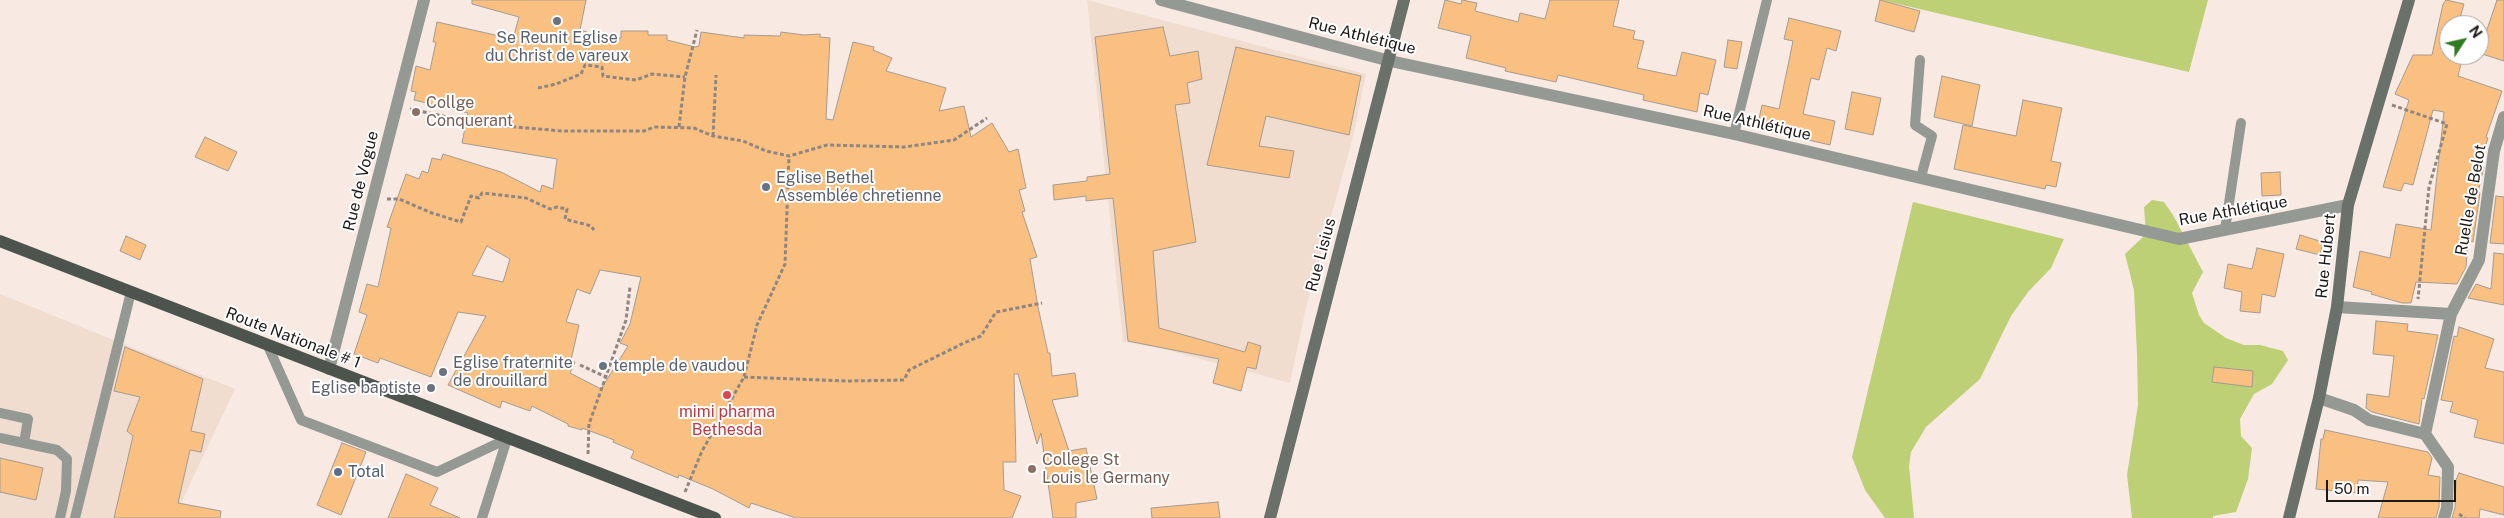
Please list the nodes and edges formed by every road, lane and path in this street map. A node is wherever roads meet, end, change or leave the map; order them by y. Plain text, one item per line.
1 (424, 0) edge
2 (1161, 0) edge
3 (1404, 0) edge
4 (1766, 0) edge
5 (2408, 0) edge
6 (697, 30) dead end
7 (1920, 60) dead end
8 (1390, 61) junction
9 (716, 75) dead end
10 (685, 77) junction
11 (538, 88) dead end
12 (2380, 100) junction
13 (397, 107) junction
14 (2504, 117) edge
15 (987, 118) dead end
16 (2241, 123) dead end
17 (679, 127) junction
18 (1734, 134) junction
19 (713, 136) junction
20 (789, 156) junction
21 (1922, 177) junction
22 (374, 199) junction
23 (2348, 205) junction
24 (594, 230) dead end
25 (2225, 230) junction
26 (0, 241) edge
27 (630, 286) dead end
28 (131, 292) junction
29 (1042, 303) dead end
30 (2337, 307) junction
31 (2417, 310) junction
32 (2451, 314) junction
33 (268, 346) junction
34 (580, 365) dead end
35 (328, 369) junction
36 (606, 377) junction
37 (744, 377) junction
38 (2319, 398) junction
39 (0, 413) edge
40 (2425, 434) junction
41 (0, 438) edge
42 (507, 439) junction
43 (24, 443) junction
44 (588, 469) junction
45 (680, 504) junction
46 (60, 518) edge
47 (75, 518) edge
48 (482, 518) edge
49 (715, 518) edge
50 (1270, 518) edge
51 (2289, 518) edge
52 (2444, 518) edge

1 - 13 street, Rue de Vogue
2 - 8 street, Rue Athlétique
3 - 8 street, Rue Lisius
4 - 18 lane
5 - 12 street, Rue Hubert
6 - 10 path
7 - 21 lane
8 - 18 street, Rue Athlétique
8 - 50 street, Rue Lisius
9 - 19 path
10 - 11 path
10 - 17 path
12 - 23 street, Rue Hubert
12 - 31 path
13 - 17 path
13 - 22 street, Rue de Vogue
14 - 32 street, Ruelle de Belot
15 - 20 path
16 - 25 lane
17 - 19 path
18 - 21 street, Rue Athlétique
19 - 20 path
20 - 37 path
21 - 25 street, Rue Athlétique
22 - 24 path
22 - 35 street, Rue de Vogue
23 - 25 street, Rue Athlétique
23 - 30 street, Rue Hubert
26 - 28 main road, Route Nationale # 1
27 - 36 path
28 - 33 main road, Route Nationale # 1
28 - 47 lane
29 - 37 path
30 - 31 street
30 - 38 street, Rue Hubert
31 - 32 street
32 - 40 street, Ruelle de Belot
33 - 35 main road, Route Nationale # 1
33 - 42 lane
34 - 36 path
35 - 42 main road, Route Nationale # 1
36 - 44 path
37 - 45 path
38 - 40 street
38 - 51 street, Rue Hubert
39 - 43 lane
40 - 52 street
41 - 43 lane
42 - 44 main road, Route Nationale # 1
42 - 48 lane
43 - 46 lane
44 - 45 main road, Route Nationale # 1
45 - 49 main road, Route Nationale # 1

